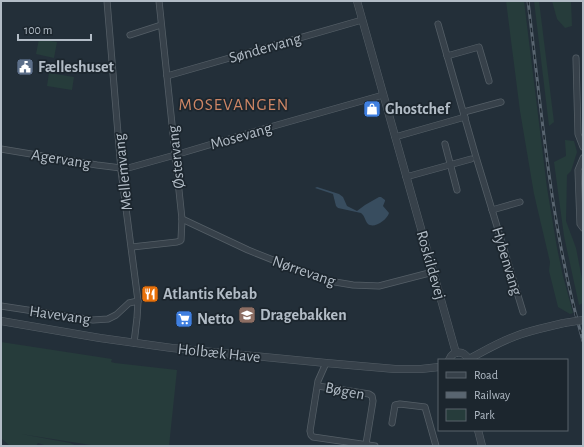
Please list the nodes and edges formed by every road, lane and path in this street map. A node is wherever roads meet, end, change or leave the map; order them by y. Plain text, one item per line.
1 (107, 1) edge
2 (159, 1) edge
3 (357, 1) edge
4 (362, 20) junction
5 (438, 24) dead end
6 (161, 25) junction
7 (130, 35) dead end
8 (448, 56) junction
9 (576, 58) dead end
10 (167, 76) junction
11 (489, 82) dead end
12 (383, 95) junction
13 (500, 102) dead end
14 (464, 115) junction
15 (395, 137) junction
16 (445, 144) dead end
17 (583, 147) edge
18 (1, 149) edge
19 (175, 155) junction
20 (473, 158) junction
21 (583, 158) edge
22 (450, 165) junction
23 (121, 169) junction
24 (406, 177) junction
25 (457, 190) dead end
26 (520, 202) dead end
27 (492, 210) junction
28 (182, 219) junction
29 (583, 228) edge
30 (132, 247) junction
31 (433, 272) junction
32 (138, 301) junction
33 (1, 306) edge
34 (523, 312) dead end
35 (583, 320) edge
36 (1, 322) edge
37 (134, 343) junction
38 (456, 353) junction
39 (450, 359) edge
40 (468, 359) edge
41 (471, 359) edge
42 (326, 364) junction
43 (438, 367) edge
44 (318, 386) junction
45 (392, 423) dead end
46 (478, 431) edge
47 (366, 444) junction
48 (375, 446) edge
49 (436, 446) edge
50 (482, 446) edge

1 - 23 street, Mellemvang
2 - 6 street, Østervang
3 - 4 street, Roskildevej
4 - 10 street, Søndervang
4 - 12 street, Roskildevej
5 - 8 street, Hybenvang
6 - 7 street
6 - 10 street, Østervang
8 - 11 street
8 - 14 street, Hybenvang
9 - 17 street
10 - 19 street, Østervang
12 - 15 street, Roskildevej
12 - 19 street, Mosevang
13 - 14 street
14 - 15 street
14 - 20 street, Hybenvang
15 - 24 street, Roskildevej
16 - 22 street
18 - 23 street, Agervang
19 - 23 street, Mosevang
19 - 28 street, Østervang
20 - 22 street
20 - 27 street, Hybenvang
21 - 29 street
22 - 24 street
22 - 25 street
23 - 30 street, Mellemvang
24 - 31 street, Roskildevej
26 - 27 street, Hybenvang
27 - 34 street, Hybenvang
28 - 30 street, Østervang
28 - 31 street, Nørrevang
30 - 32 street, Mellemvang
31 - 38 street, Roskildevej
32 - 33 street, Havevang
32 - 37 street, Mellemvang
35 - 41 street, bridge
36 - 37 street, Holbæk Have
37 - 42 street, Holbæk Have
38 - 39 street
38 - 40 street
42 - 43 street, Holbæk Have
42 - 44 street, Bøgen
44 - 47 street, Bøgen
44 - 47 street, Bøgen
45 - 49 street
46 - 50 street
47 - 48 street, Bøgen

